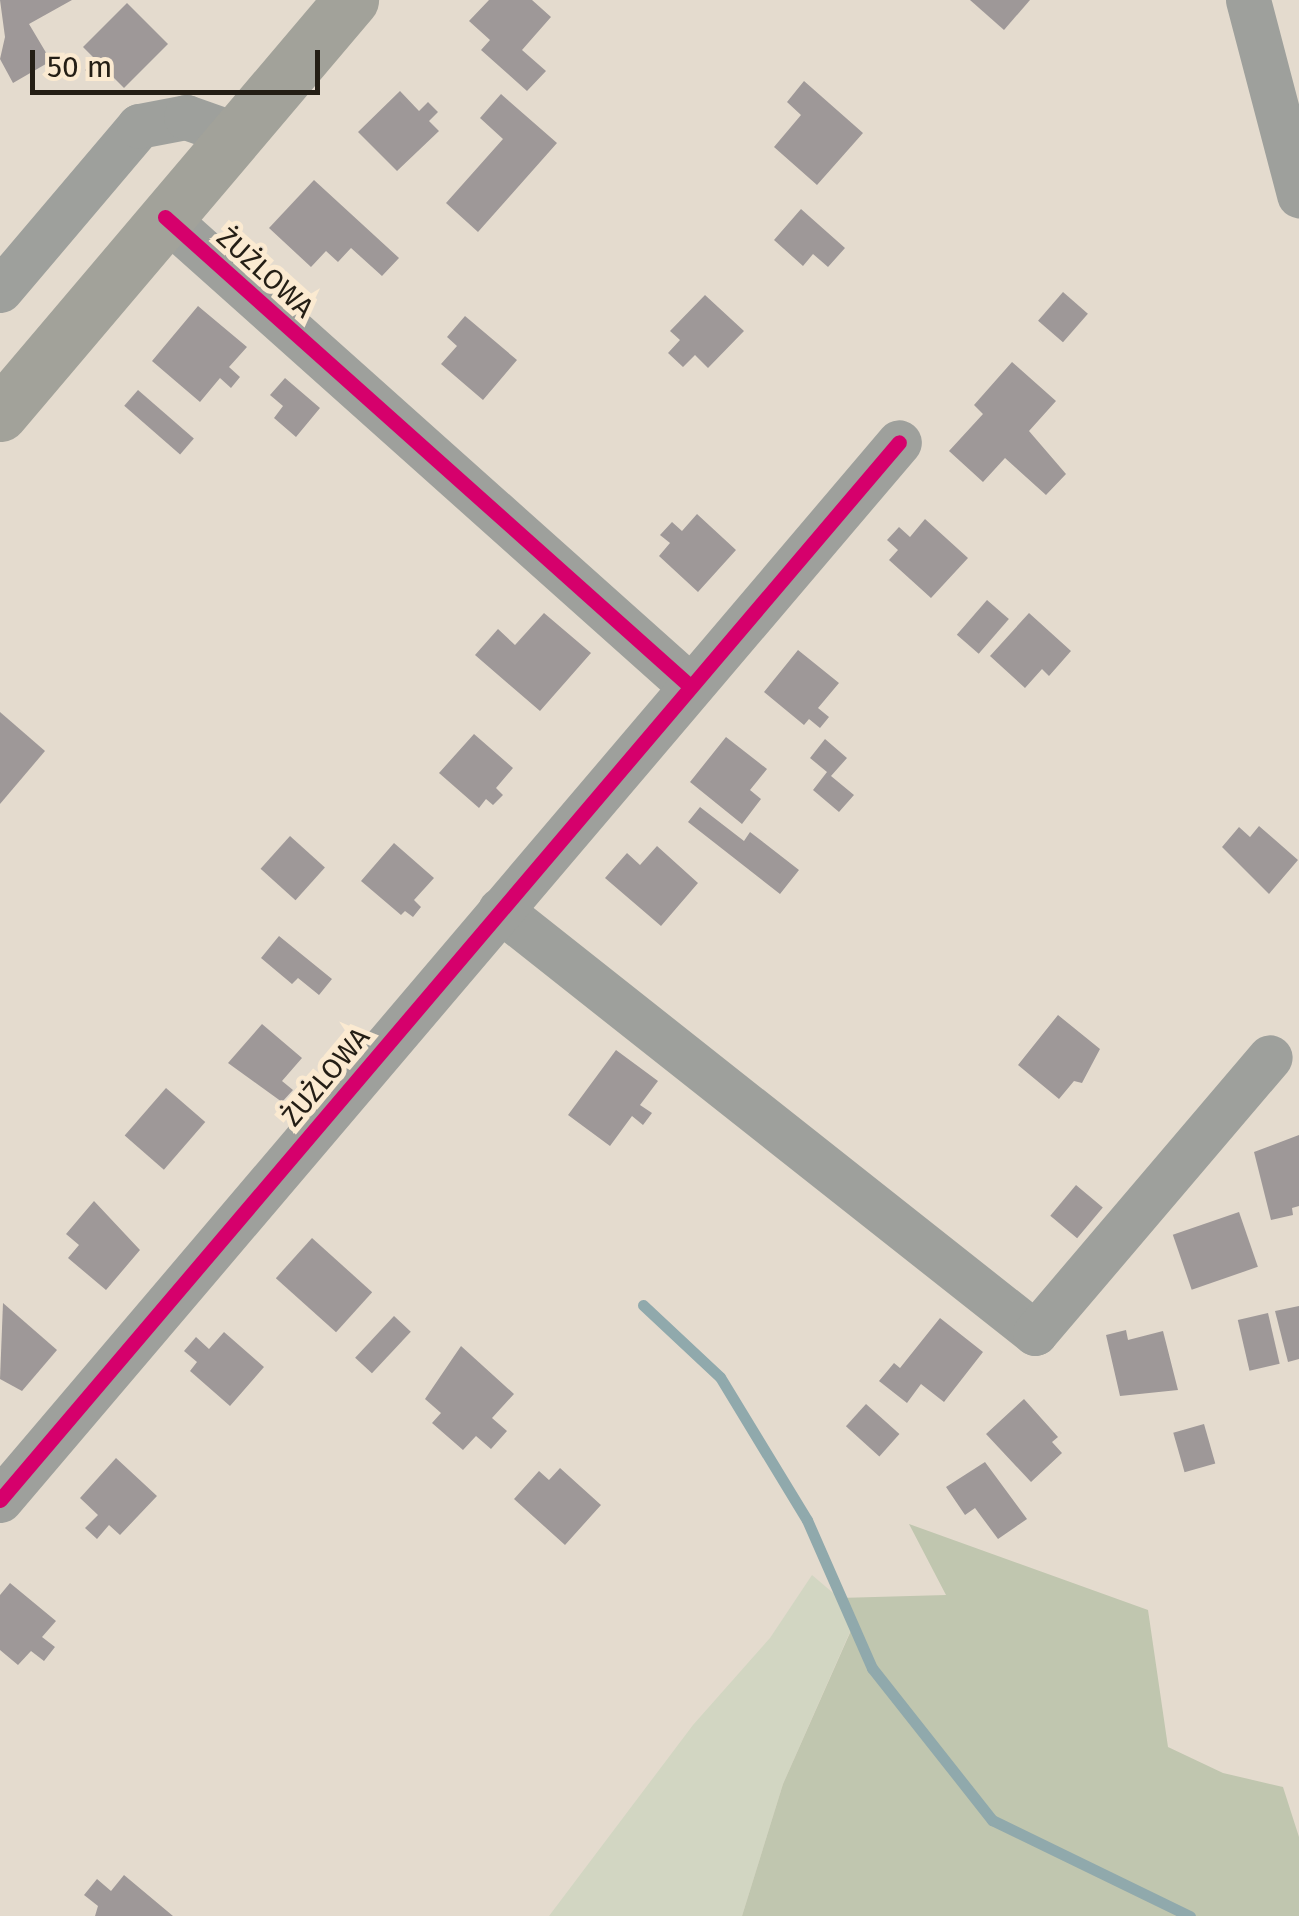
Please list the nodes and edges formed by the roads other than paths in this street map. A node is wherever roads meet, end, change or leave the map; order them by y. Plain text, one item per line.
1 (351, 0) edge
2 (1248, 0) edge
3 (234, 134) junction
4 (1299, 195) edge
5 (165, 217) junction
6 (0, 290) edge
7 (0, 414) edge
8 (899, 442) dead end
9 (690, 686) junction
10 (500, 910) junction
11 (1270, 1057) dead end
12 (0, 1500) edge

1 - 3 main road
2 - 4 street
3 - 5 main road
3 - 6 street
5 - 7 main road
5 - 9 street, ŻUŻLOWA
8 - 9 street, ŻUŻLOWA
9 - 10 street, ŻUŻLOWA
10 - 11 street
10 - 12 street, ŻUŻLOWA

